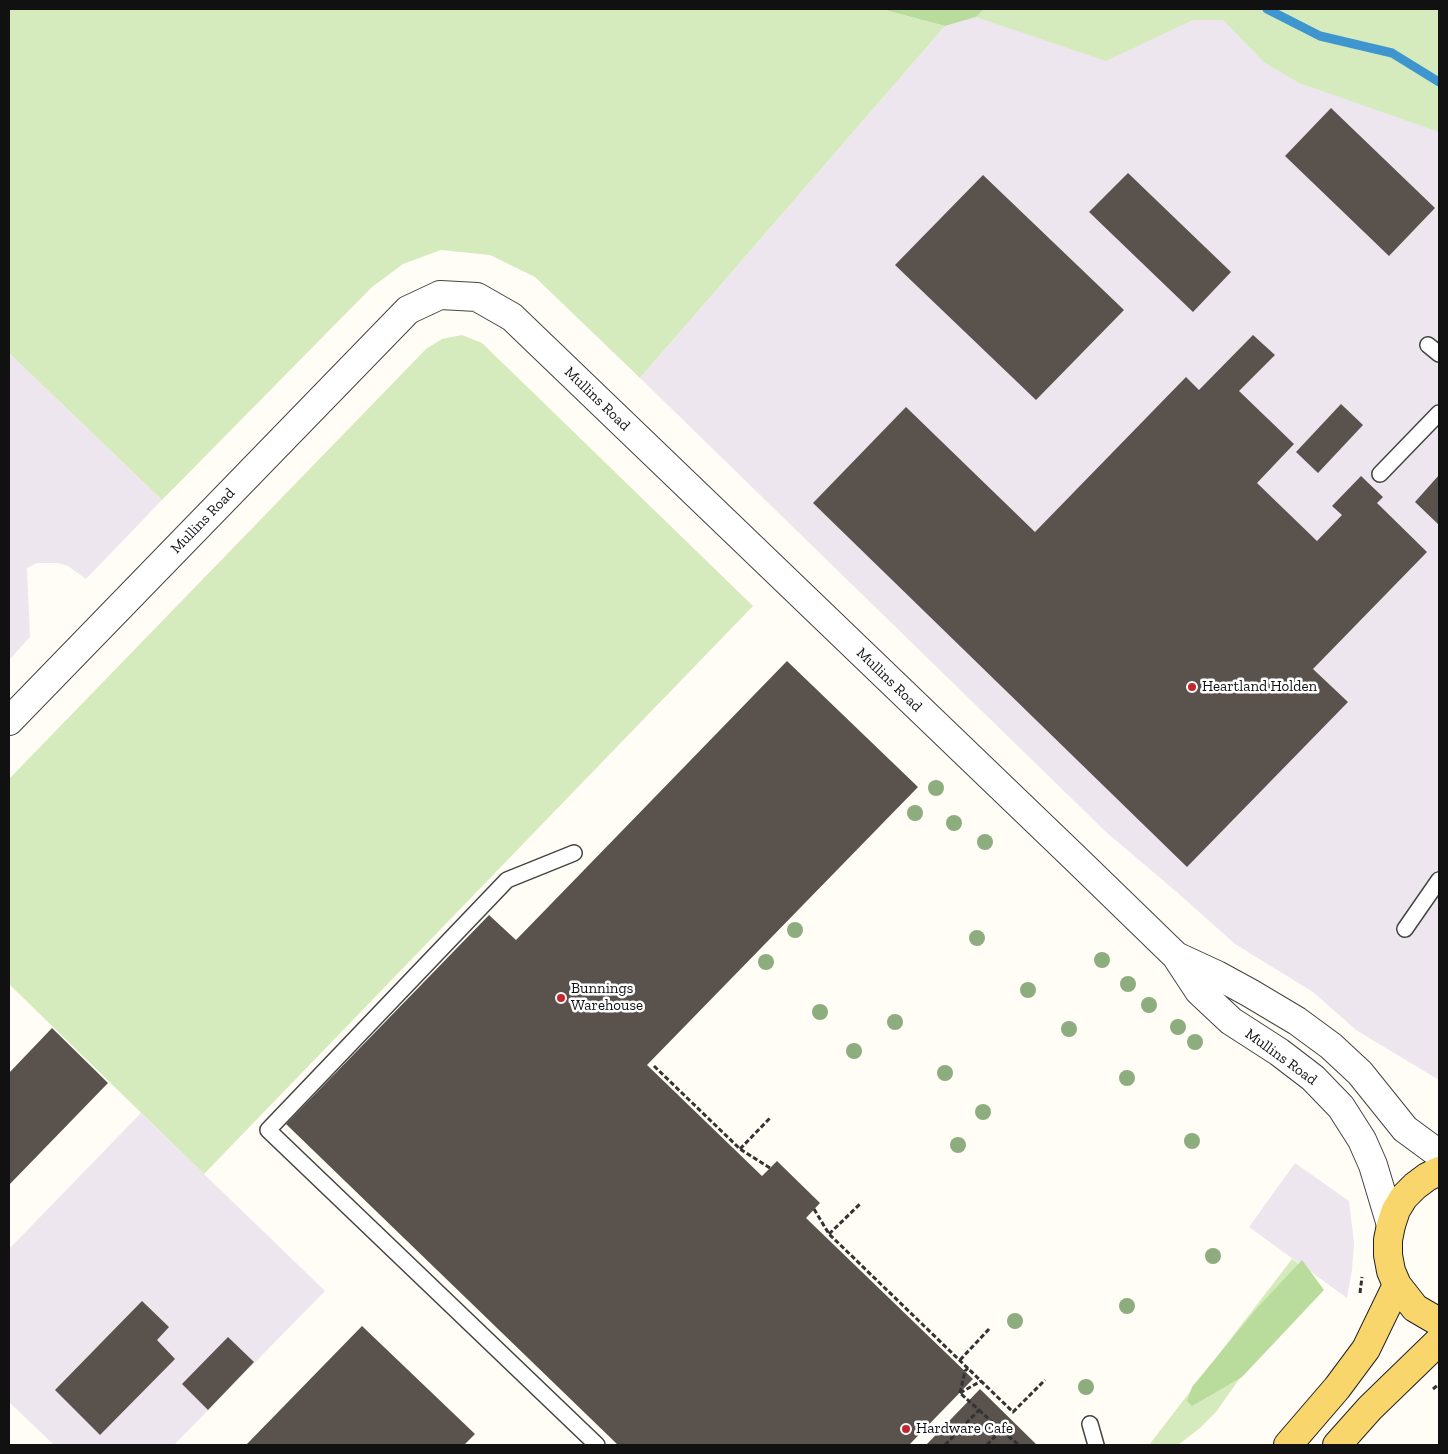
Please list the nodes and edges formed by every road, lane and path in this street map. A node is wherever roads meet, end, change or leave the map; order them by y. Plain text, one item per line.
1 (1439, 413) edge
2 (1380, 474) dead end
3 (9, 721) edge
4 (574, 853) dead end
5 (1439, 880) edge
6 (1405, 929) dead end
7 (1176, 956) junction
8 (654, 1066) dead end
9 (770, 1118) dead end
10 (740, 1149) junction
11 (1439, 1154) edge
12 (770, 1168) dead end
13 (1439, 1171) edge
14 (860, 1204) dead end
15 (814, 1209) dead end
16 (1391, 1225) junction
17 (829, 1234) junction
18 (1397, 1285) junction
19 (1439, 1322) edge
20 (990, 1328) dead end
21 (1439, 1341) edge
22 (960, 1360) junction
23 (968, 1368) junction
24 (1045, 1380) dead end
25 (981, 1382) junction
26 (960, 1393) junction
27 (979, 1410) junction
28 (1090, 1424) dead end
29 (1001, 1430) junction
30 (597, 1445) edge
31 (945, 1445) edge
32 (987, 1445) edge
33 (1018, 1445) edge
34 (1096, 1445) edge
35 (1288, 1445) edge
36 (1337, 1445) edge

1 - 2 lane
3 - 7 street, Mullins Road
4 - 30 lane
5 - 6 lane
7 - 11 street, Mullins Road
7 - 16 street, Mullins Road
8 - 10 path
9 - 10 path
10 - 12 path
13 - 16 main road
14 - 17 path
15 - 17 path
16 - 18 main road
17 - 22 path
18 - 19 main road
18 - 35 main road
20 - 22 path
21 - 36 main road
22 - 23 path
23 - 25 path
23 - 26 path
24 - 25 path
25 - 26 path
26 - 27 path
27 - 29 path
27 - 31 path
28 - 34 lane
29 - 32 path
29 - 33 path

